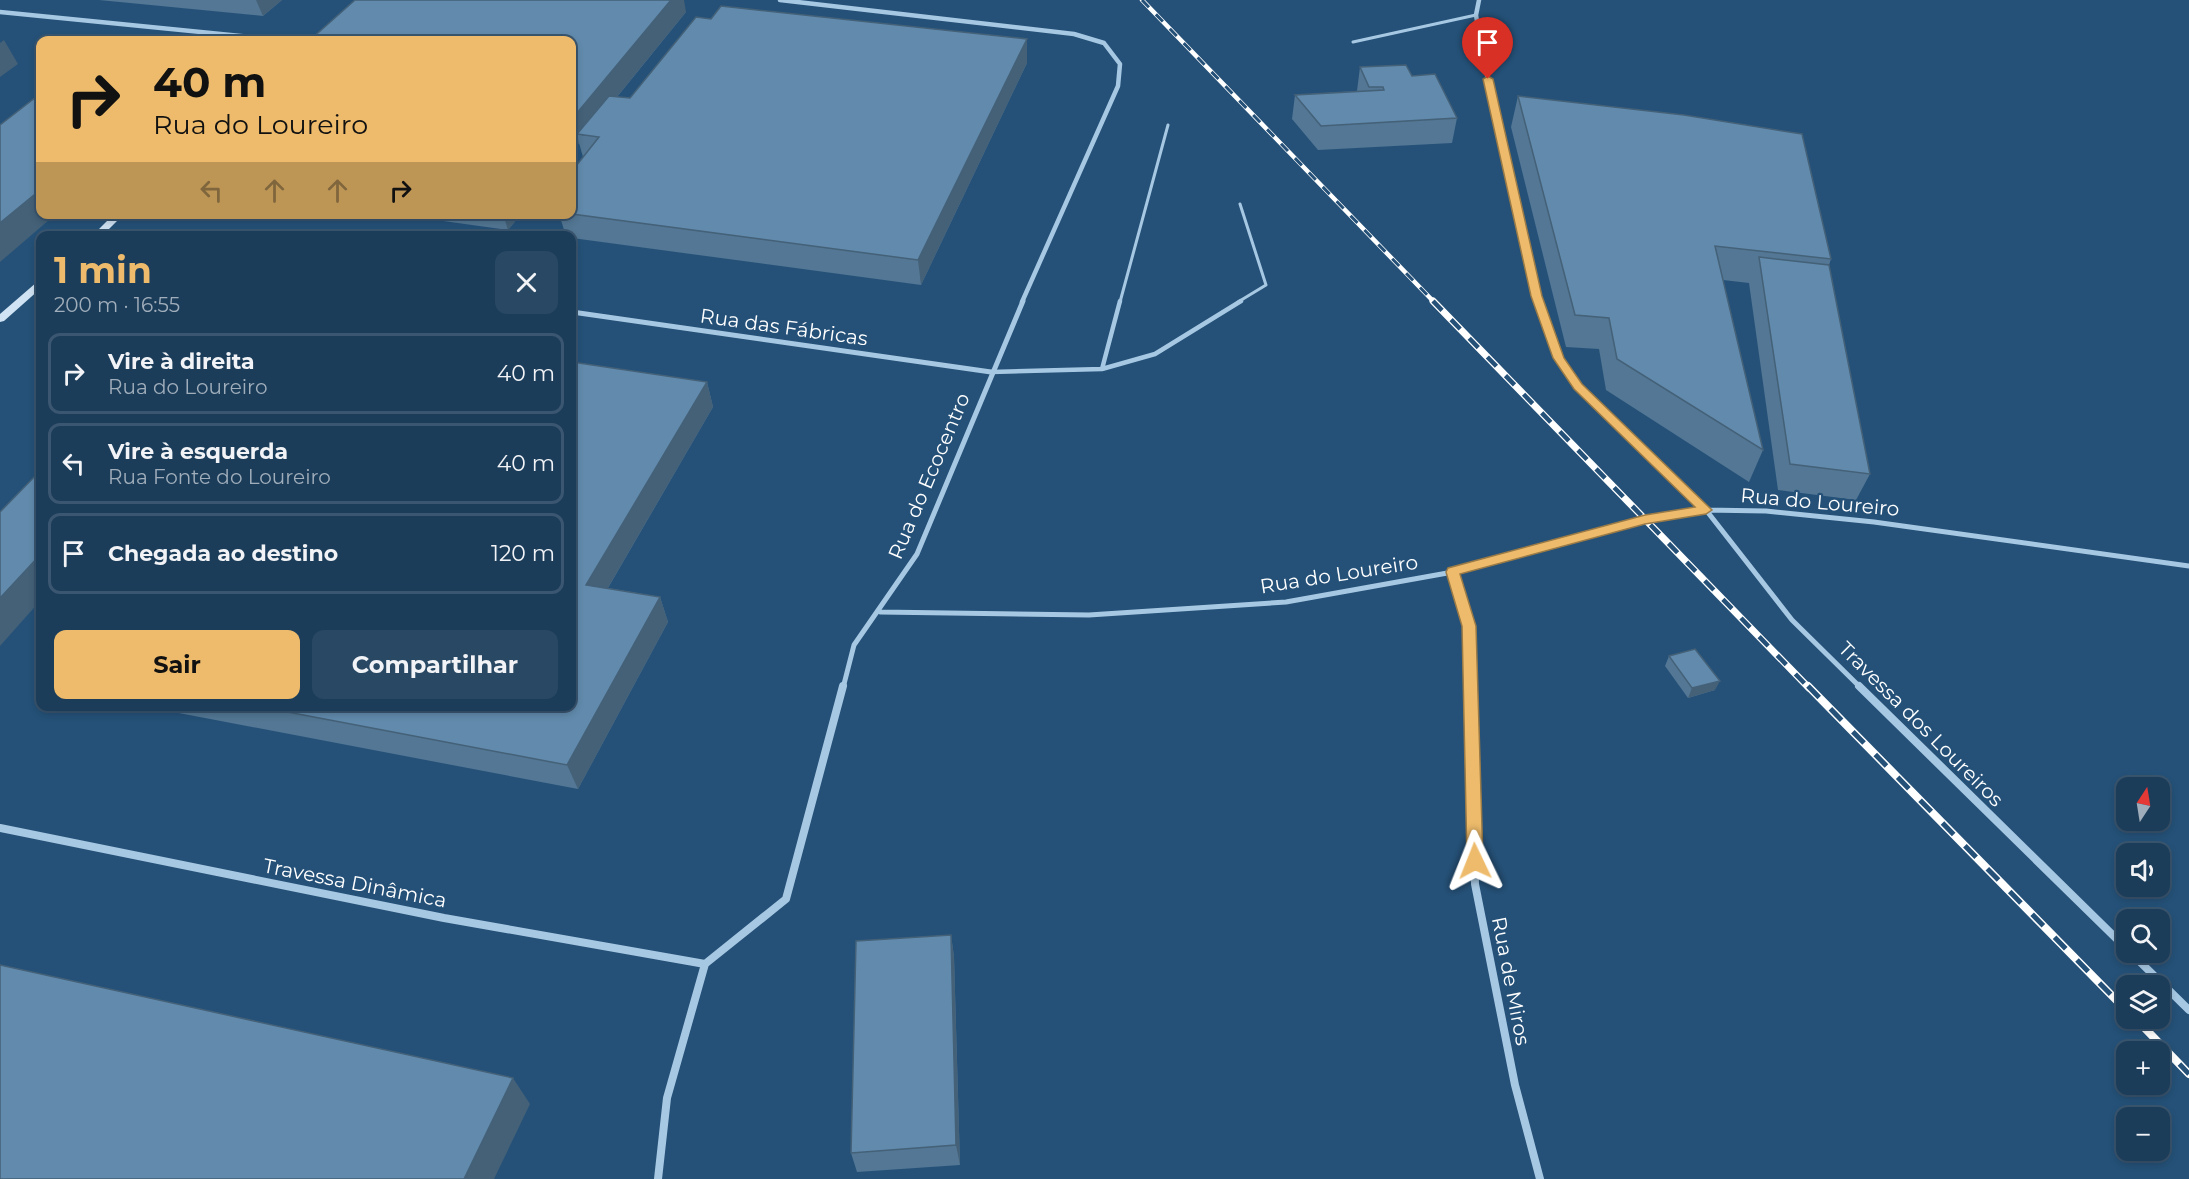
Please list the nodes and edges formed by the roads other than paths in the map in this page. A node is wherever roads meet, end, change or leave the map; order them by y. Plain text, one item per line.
1 (780, 0) edge
2 (1479, 0) edge
3 (0, 12) edge
4 (1476, 15) junction
5 (240, 36) edge
6 (1353, 42) dead end
7 (1168, 125) dead end
8 (1240, 204) dead end
9 (115, 219) edge
10 (101, 231) edge
11 (36, 288) edge
12 (576, 313) edge
13 (0, 319) edge
14 (1102, 369) junction
15 (991, 372) junction
16 (1706, 510) junction
17 (2189, 566) edge
18 (1453, 572) junction
19 (880, 612) junction
20 (0, 828) edge
21 (2116, 938) edge
22 (2141, 963) edge
23 (705, 964) junction
24 (2189, 1010) edge
25 (658, 1179) edge
26 (1540, 1179) edge

1 - 15 street, Rua do Ecocentro
2 - 4 street
3 - 5 street
4 - 6 lane
4 - 16 street, Travessa dos Loureiros
7 - 14 lane
8 - 14 lane
9 - 10 main road
11 - 13 main road
12 - 15 street, Rua das Fábricas
14 - 15 lane
15 - 19 street, Rua do Ecocentro
16 - 17 street, Rua do Loureiro
16 - 18 street, Rua do Loureiro
16 - 21 street, Travessa dos Loureiros
18 - 19 street, Rua do Loureiro
18 - 26 street, Rua de Miros
19 - 23 street, Rua do Ecocentro
20 - 23 street, Travessa Dinâmica
22 - 24 street, Travessa dos Loureiros
23 - 25 street

